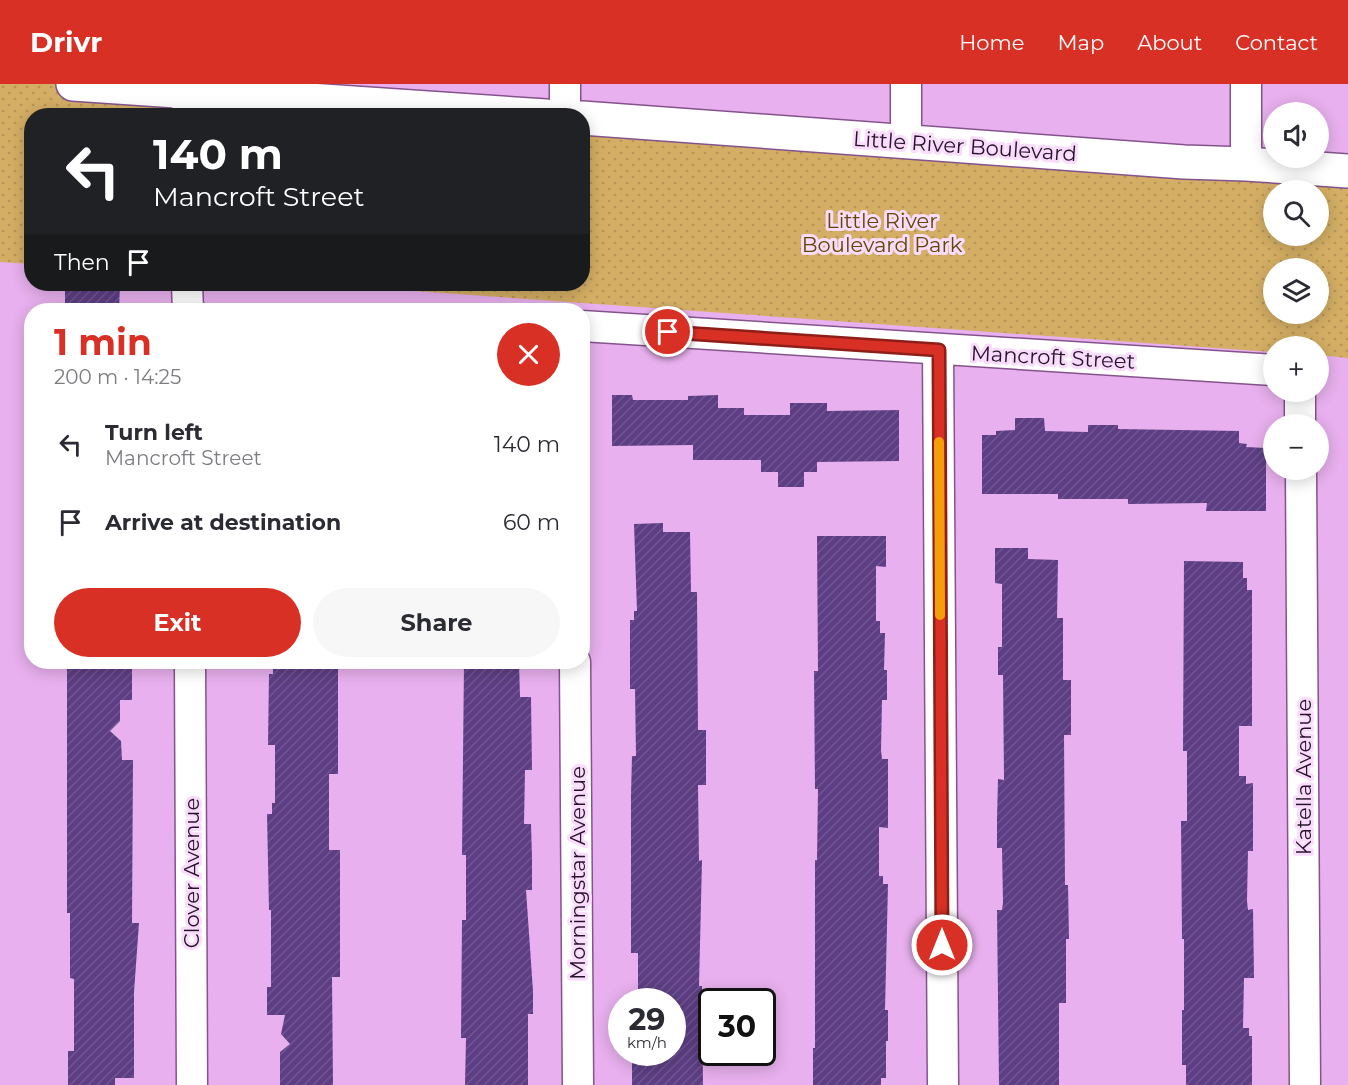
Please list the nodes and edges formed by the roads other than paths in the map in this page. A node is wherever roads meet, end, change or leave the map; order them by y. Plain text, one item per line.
1 (73, 84) edge
2 (565, 84) edge
3 (906, 84) edge
4 (1246, 84) edge
5 (188, 97) edge
6 (395, 108) edge
7 (565, 108) edge
8 (590, 119) edge
9 (906, 141) junction
10 (1246, 164) junction
11 (1348, 171) edge
12 (590, 327) edge
13 (939, 350) junction
14 (1263, 369) edge
15 (1301, 480) edge
16 (190, 669) edge
17 (575, 669) edge
18 (192, 1085) edge
19 (578, 1085) edge
20 (943, 1085) edge
21 (1305, 1085) edge

1 - 5 street
2 - 7 street
3 - 9 street
4 - 10 street
5 - 6 street
8 - 9 street, Little River Boulevard
9 - 10 street, Little River Boulevard
10 - 11 street, Little River Boulevard
12 - 13 street, Mancroft Street
13 - 14 street, Mancroft Street
13 - 20 street
15 - 21 street, Katella Avenue
16 - 18 street, Clover Avenue
17 - 19 street, Morningstar Avenue

